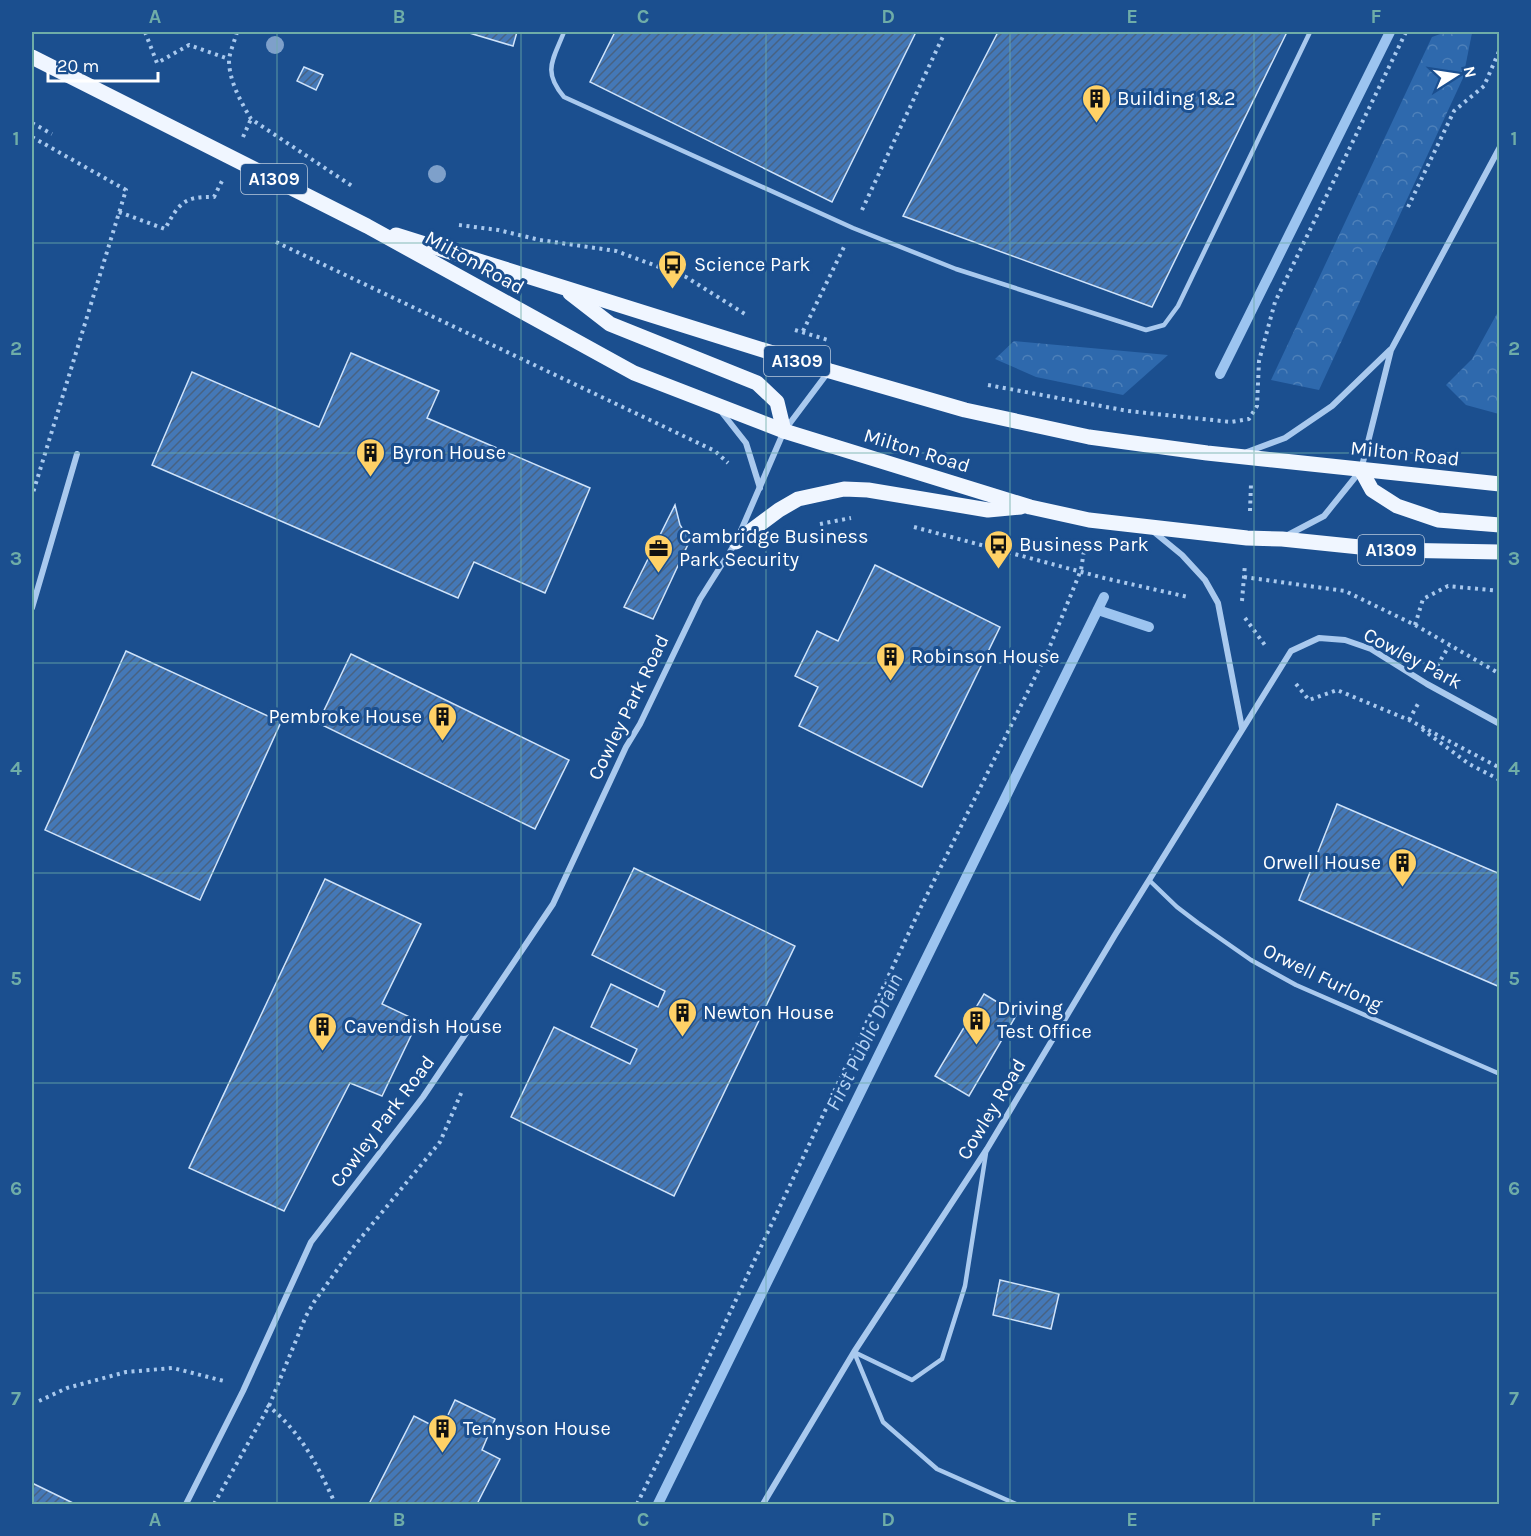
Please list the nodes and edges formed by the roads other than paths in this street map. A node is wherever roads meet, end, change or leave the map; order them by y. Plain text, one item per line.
1 (564, 32) edge
2 (1310, 32) edge
3 (32, 57) edge
4 (1500, 147) edge
5 (367, 226) junction
6 (560, 285) junction
7 (1391, 350) junction
8 (830, 371) junction
9 (715, 405) junction
10 (784, 431) junction
11 (77, 454) dead end
12 (1237, 456) junction
13 (1360, 470) junction
14 (1500, 483) edge
15 (760, 489) junction
16 (1030, 507) junction
17 (1145, 525) junction
18 (1500, 525) edge
19 (1282, 539) junction
20 (736, 542) junction
21 (1500, 552) edge
22 (32, 608) edge
23 (1280, 666) joint
24 (1500, 724) edge
25 (1242, 728) junction
26 (1150, 881) junction
27 (1500, 1074) edge
28 (987, 1149) junction
29 (854, 1352) junction
30 (186, 1504) edge
31 (763, 1504) edge
32 (1016, 1504) edge

1 - 2 lane
3 - 5 main road, Milton Road / A1309
4 - 7 street
5 - 6 main road, Milton Road / A1309
5 - 9 main road, Milton Road / A1309
6 - 8 main road, Milton Road / A1309
6 - 10 main road, A1309
7 - 12 street
7 - 13 street
8 - 10 street, A1309
8 - 12 main road, Milton Road / A1309
9 - 10 main road, Milton Road / A1309
9 - 15 street, A1309
10 - 15 street, A1309
10 - 16 main road, Milton Road / A1309
11 - 22 street
12 - 13 main road, Milton Road / A1309
13 - 14 main road, Milton Road / A1309
13 - 18 main road, A1309
13 - 19 street
15 - 20 street, A1309
16 - 17 main road, Milton Road / A1309
16 - 20 main road, A1309
17 - 19 main road, Milton Road / A1309
17 - 25 street
19 - 21 main road, Milton Road / A1309
20 - 30 street, Cowley Park Road
23 - 24 street, Cowley Park
23 - 25 street, Cowley Road
25 - 26 street, Cowley Road
26 - 27 lane, Orwell Furlong
26 - 28 street, Cowley Road
28 - 29 street, Cowley Road
28 - 29 lane
29 - 31 street, Cowley Road
29 - 32 lane

